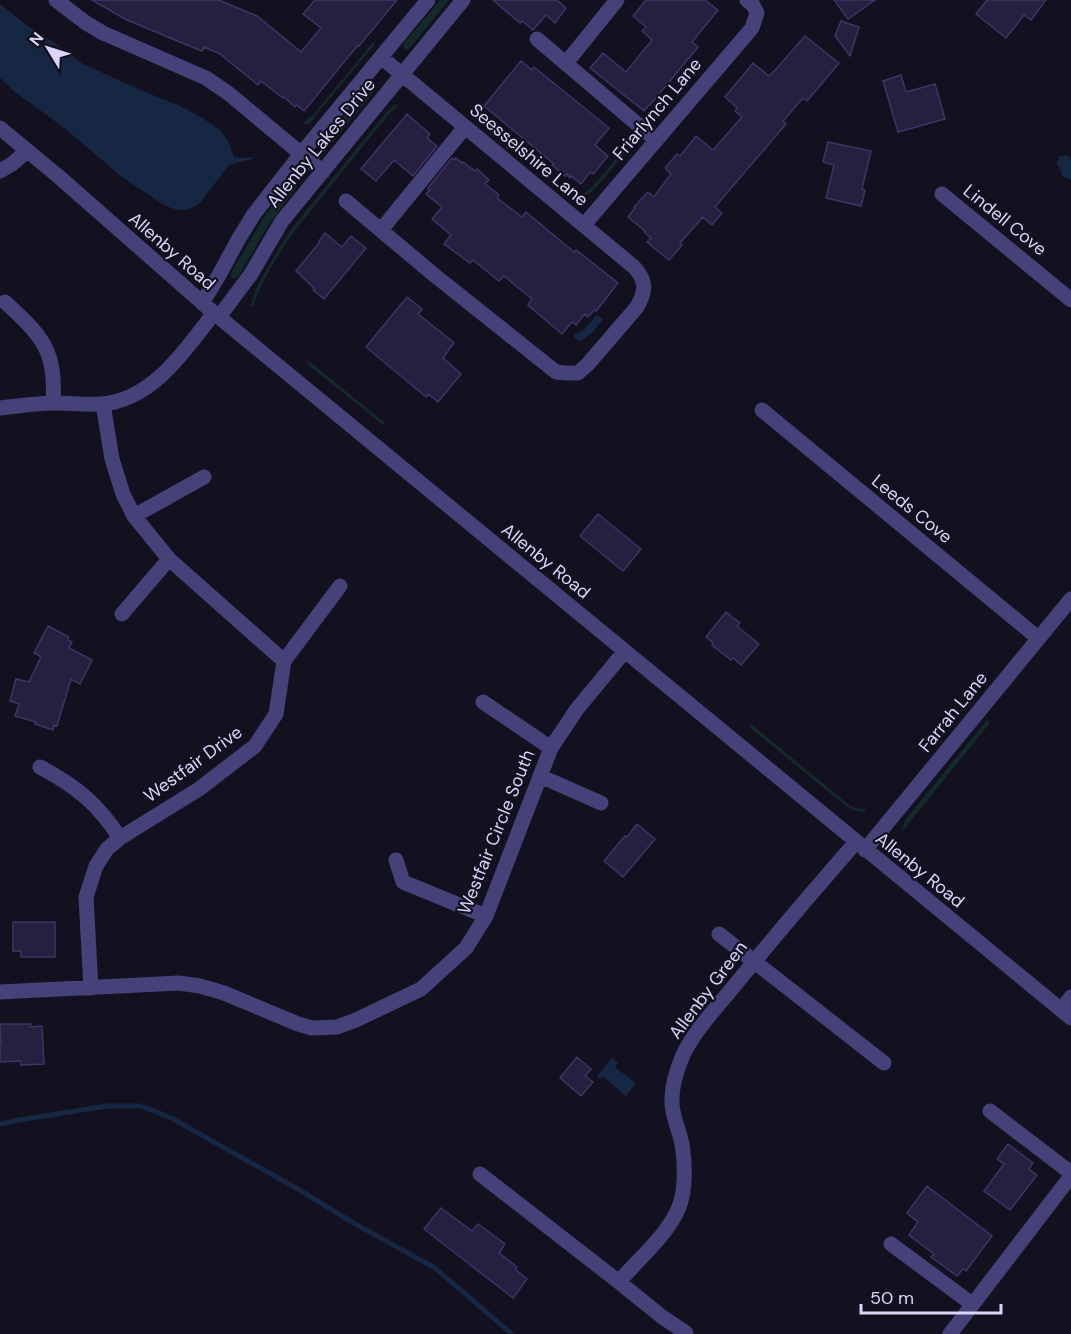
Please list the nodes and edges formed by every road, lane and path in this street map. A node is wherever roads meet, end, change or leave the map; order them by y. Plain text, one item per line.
1 (56, 0) edge
2 (428, 0) edge
3 (463, 0) edge
4 (616, 0) edge
5 (747, 0) edge
6 (537, 39) dead end
7 (381, 57) junction
8 (566, 63) junction
9 (402, 74) junction
10 (465, 127) junction
11 (0, 128) edge
12 (656, 140) junction
13 (27, 151) junction
14 (301, 154) junction
15 (0, 171) edge
16 (323, 172) junction
17 (942, 194) dead end
18 (346, 201) dead end
19 (584, 225) junction
20 (381, 230) junction
21 (1071, 300) edge
22 (5, 302) dead end
23 (202, 303) junction
24 (216, 315) junction
25 (53, 403) junction
26 (103, 404) junction
27 (0, 408) edge
28 (762, 410) dead end
29 (204, 477) dead end
30 (134, 516) junction
31 (169, 559) junction
32 (340, 586) dead end
33 (1071, 599) edge
34 (122, 614) dead end
35 (1038, 638) junction
36 (625, 651) junction
37 (284, 661) junction
38 (483, 702) dead end
39 (551, 748) junction
40 (40, 767) dead end
41 (540, 776) junction
42 (601, 803) dead end
43 (120, 838) junction
44 (860, 846) junction
45 (396, 860) dead end
46 (486, 916) junction
47 (719, 934) dead end
48 (754, 961) junction
49 (91, 988) junction
50 (0, 992) edge
51 (1071, 997) edge
52 (1066, 1014) edge
53 (884, 1063) dead end
54 (990, 1111) dead end
55 (480, 1174) dead end
56 (1071, 1174) edge
57 (891, 1244) dead end
58 (620, 1282) junction
59 (972, 1304) junction
60 (686, 1333) edge
61 (950, 1334) edge

1 - 14 street
2 - 7 street, Allenby Lakes Drive
3 - 9 street, Allenby Lakes Drive
4 - 8 street
5 - 12 street, Friarlynch Lane
6 - 8 street
7 - 9 street, Seesselshire Lane
7 - 14 street, Allenby Lakes Drive
8 - 12 street
9 - 10 street, Seesselshire Lane
9 - 16 street, Allenby Lakes Drive
10 - 19 street, Seesselshire Lane
10 - 20 street
11 - 13 street, Allenby Road
12 - 19 street, Friarlynch Lane
13 - 15 street
13 - 23 street, Allenby Road
14 - 16 street
14 - 23 street, Allenby Lakes Drive
16 - 24 street, Allenby Lakes Drive
17 - 21 street, Lindell Cove
18 - 20 street
19 - 20 street, Seesselshire Lane
22 - 25 street
23 - 24 street, Allenby Road
24 - 26 street, Allenby Lakes Drive
24 - 36 street, Allenby Road
25 - 26 street, Allenby Lakes Drive
25 - 27 street, Allenby Lakes Drive
26 - 30 street
28 - 35 street, Leeds Cove
29 - 30 street
30 - 31 street
31 - 34 street
31 - 37 street
32 - 37 street
33 - 35 street, Farrah Lane
35 - 44 street, Farrah Lane
36 - 39 street, Westfair Circle South
36 - 44 street, Allenby Road
37 - 43 street, Westfair Drive
38 - 39 street
39 - 41 street, Westfair Circle South
40 - 43 street
41 - 42 street
41 - 46 street, Westfair Circle South
43 - 49 street, Westfair Drive
44 - 48 street, Allenby Green
44 - 52 street, Allenby Road
45 - 46 street
46 - 49 street, Westfair Circle South
47 - 48 street
48 - 53 street
48 - 58 street, Allenby Green
49 - 50 street, Westfair Circle South
51 - 52 street
54 - 56 street
55 - 58 street
56 - 59 street
57 - 59 street
58 - 60 street
59 - 61 street

